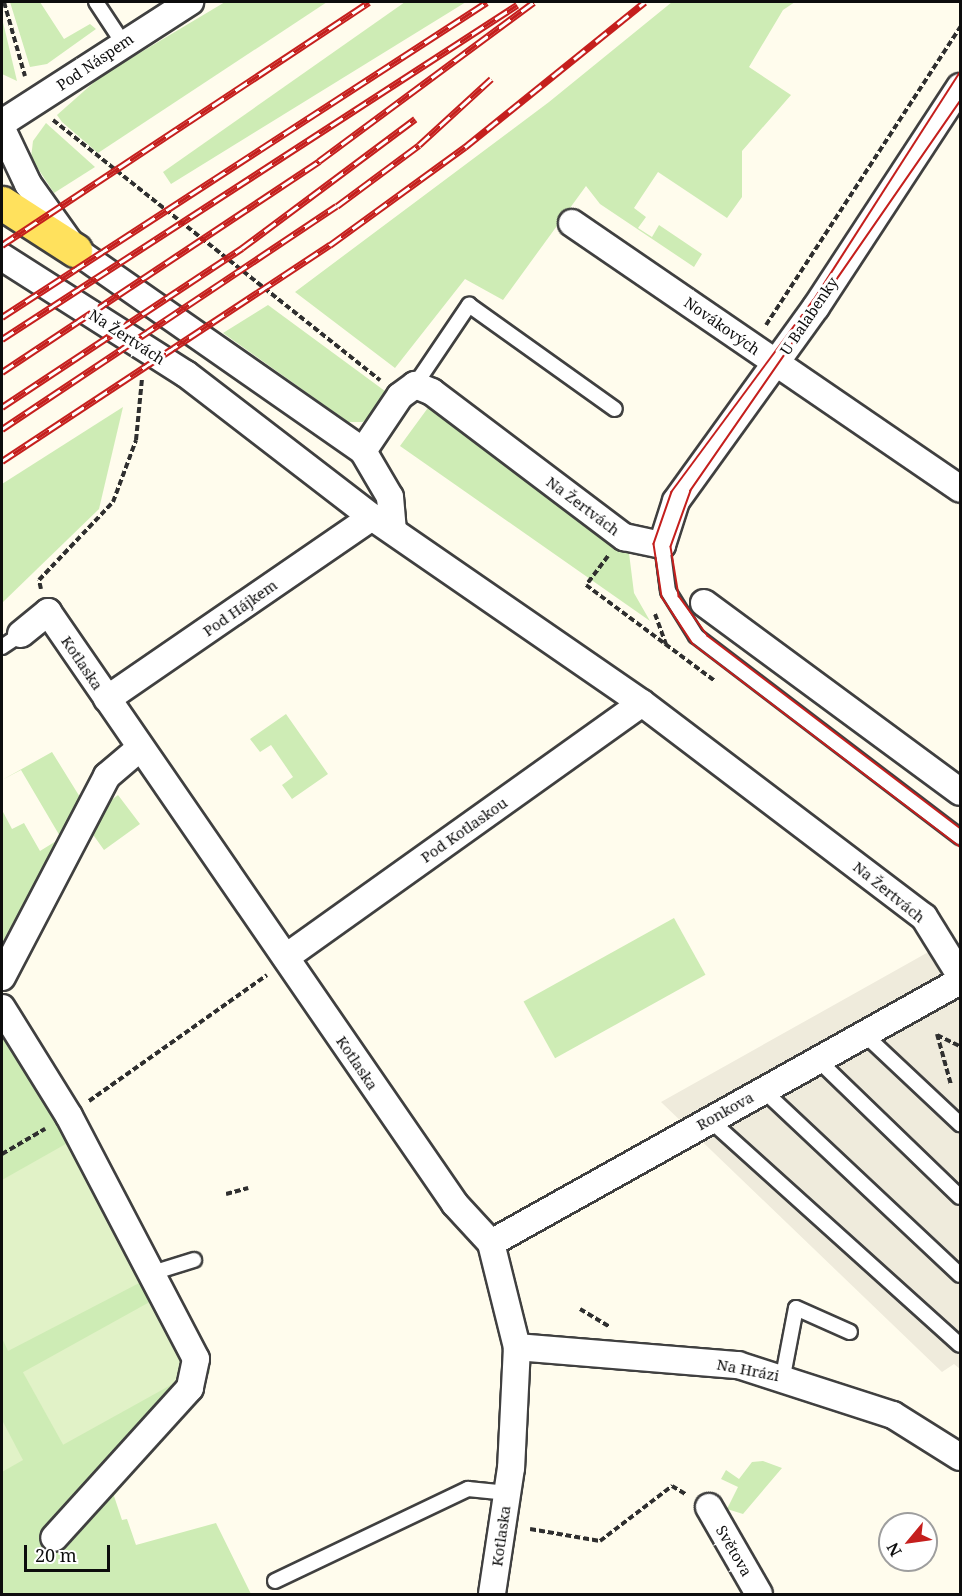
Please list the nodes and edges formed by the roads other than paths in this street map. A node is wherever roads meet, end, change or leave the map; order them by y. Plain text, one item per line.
1 (96, 2) edge
2 (190, 2) edge
3 (123, 43) junction
4 (960, 87) edge
5 (2, 123) edge
6 (2, 129) edge
7 (2, 204) edge
8 (572, 223) dead end
9 (75, 250) junction
10 (2, 257) edge
11 (777, 364) junction
12 (407, 390) junction
13 (615, 409) dead end
14 (363, 451) junction
15 (960, 489) edge
16 (382, 523) junction
17 (662, 545) junction
18 (704, 603) dead end
19 (11, 641) edge
20 (107, 699) junction
21 (642, 703) junction
22 (140, 748) junction
23 (960, 792) edge
24 (960, 837) edge
25 (286, 957) junction
26 (960, 975) edge
27 (2, 977) edge
28 (960, 981) edge
29 (2, 1008) edge
30 (864, 1034) junction
31 (818, 1060) junction
32 (763, 1090) junction
33 (710, 1120) junction
34 (960, 1124) edge
35 (960, 1197) edge
36 (491, 1243) junction
37 (194, 1260) dead end
38 (152, 1273) junction
39 (960, 1275) edge
40 (850, 1332) dead end
41 (960, 1345) edge
42 (517, 1347) junction
43 (783, 1376) junction
44 (960, 1457) edge
45 (507, 1493) junction
46 (709, 1507) road end
47 (54, 1538) dead end
48 (275, 1581) dead end
49 (492, 1594) edge
50 (759, 1594) edge

1 - 3 lane
2 - 3 street, Pod Náspem
3 - 5 street, Pod Náspem
4 - 11 street, U Balabenky
6 - 9 street
7 - 9 main road
8 - 11 street, Novákových
9 - 14 street
10 - 16 street, Na Žertvách
11 - 15 street, Novákových
11 - 17 street, U Balabenky
12 - 13 lane
12 - 14 street
12 - 17 street, Na Žertvách
14 - 16 street
16 - 20 street, Pod Hájkem
16 - 21 street, Na Žertvách
17 - 24 lane
18 - 23 street
19 - 20 street, Kotlaska
20 - 22 street, Kotlaska
21 - 25 street, Pod Kotlaskou
21 - 26 street, Na Žertvách
22 - 25 street, Kotlaska
22 - 27 street
25 - 36 street, Kotlaska
28 - 30 street, Ronkova
29 - 38 street
30 - 31 street, Ronkova
30 - 34 lane
31 - 32 street, Ronkova
31 - 35 lane
32 - 33 street, Ronkova
32 - 39 lane
33 - 36 street, Ronkova
33 - 41 lane
36 - 42 street, Kotlaska
37 - 38 lane
38 - 47 street
40 - 43 lane
42 - 43 street, Na Hrázi
42 - 45 street, Kotlaska
43 - 44 street, Na Hrázi
45 - 48 lane
45 - 49 street, Kotlaska
46 - 50 street, Světova

